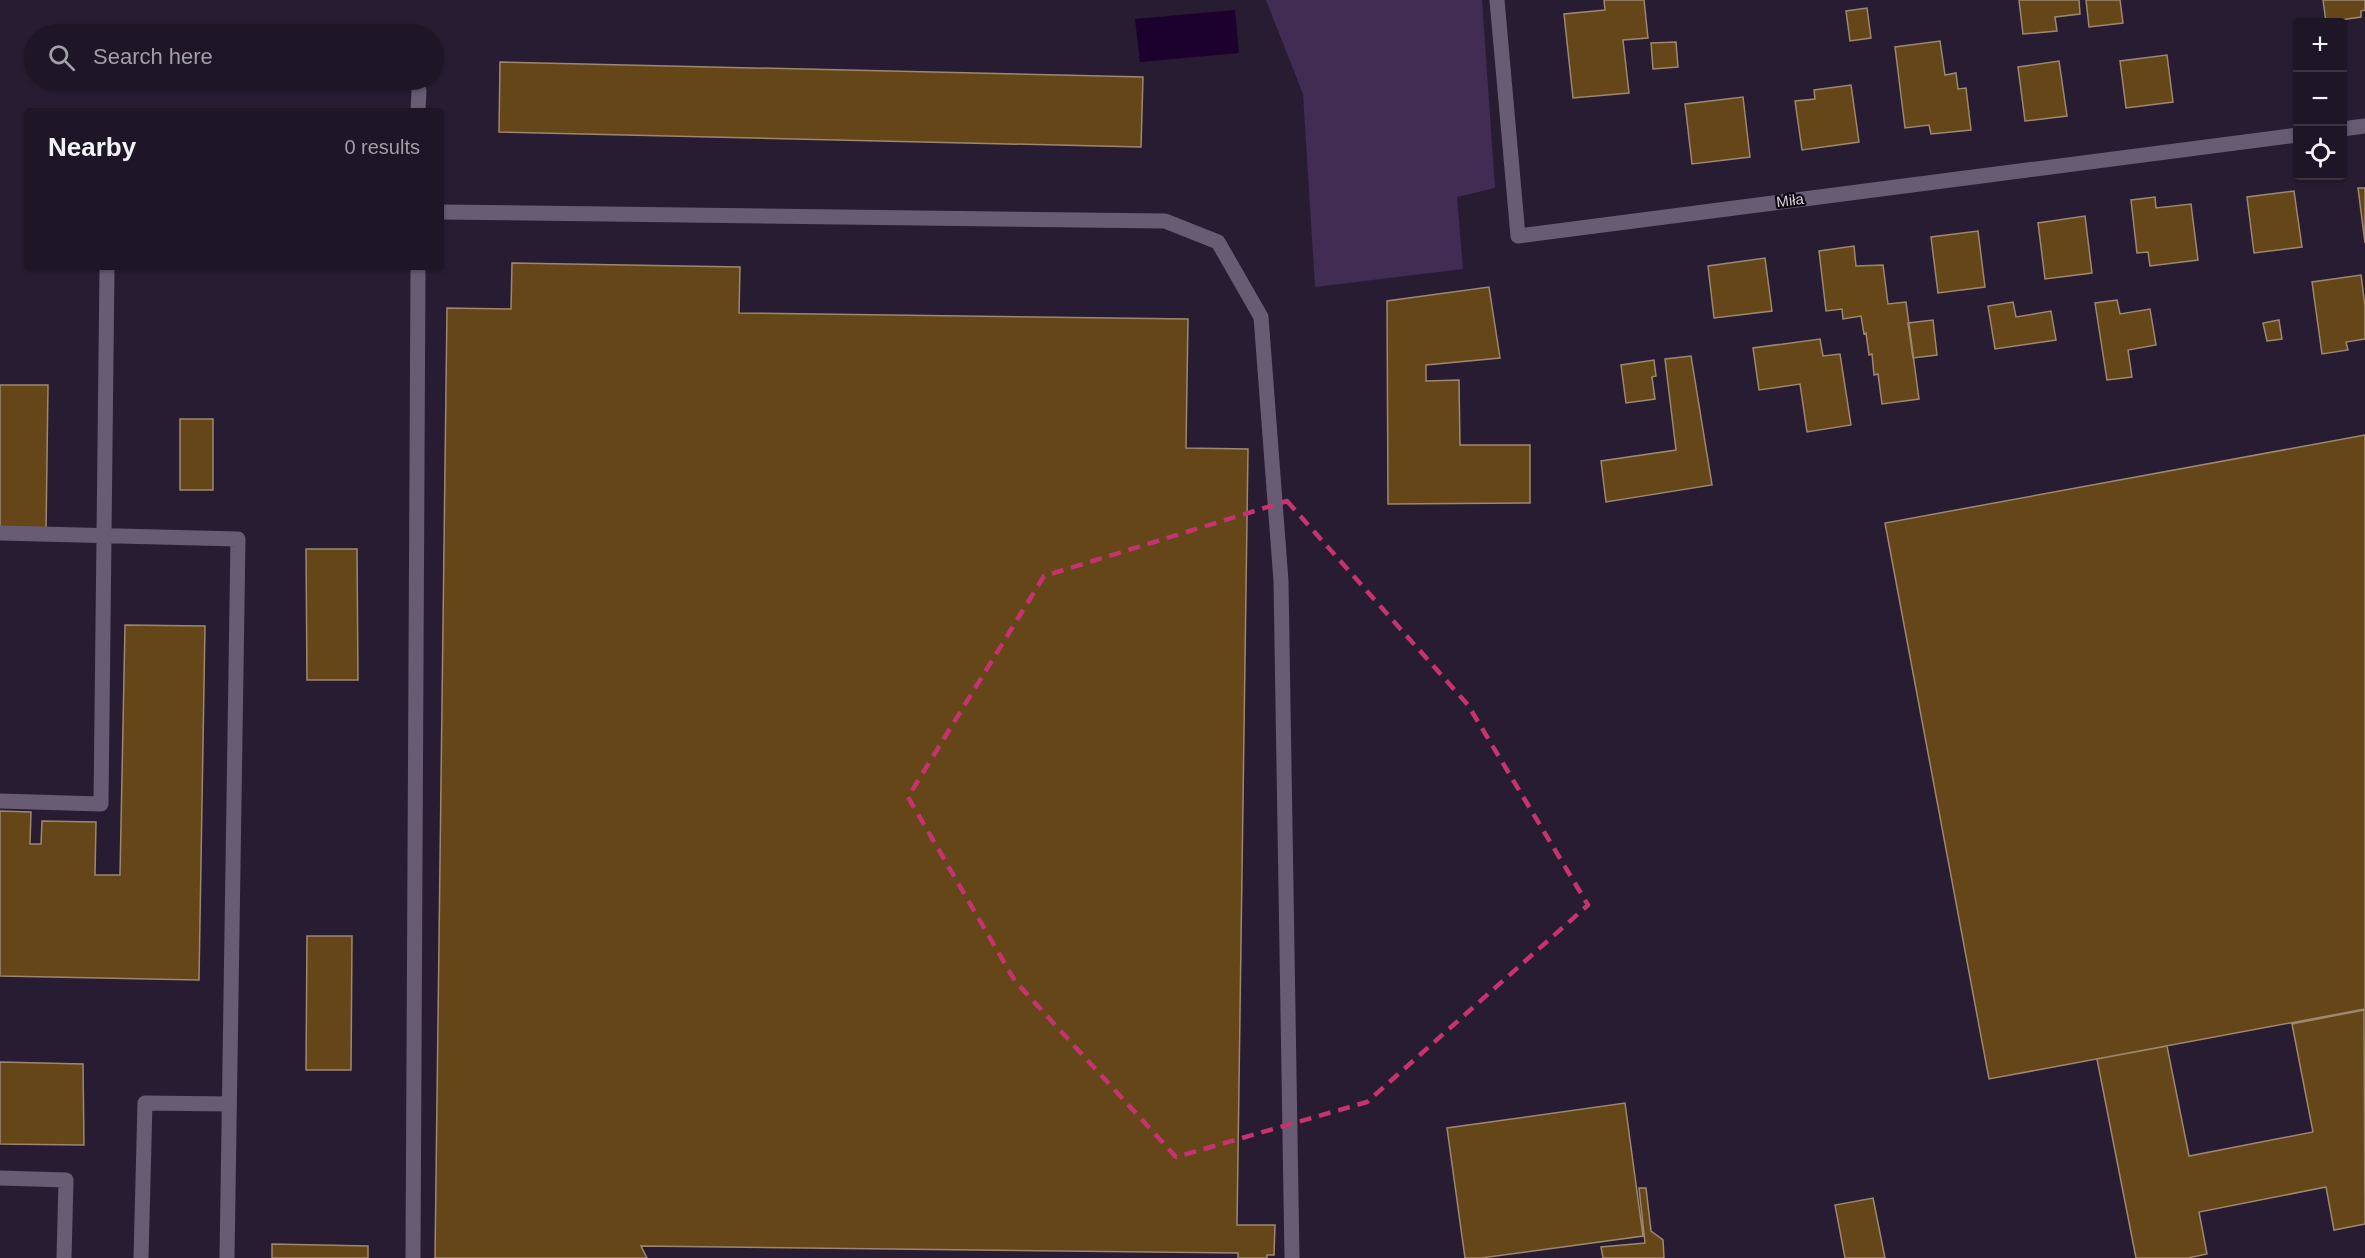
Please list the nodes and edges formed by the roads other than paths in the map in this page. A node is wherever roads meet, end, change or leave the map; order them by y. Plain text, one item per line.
1 (1497, 0) edge
2 (418, 90) dead end
3 (418, 108) edge
4 (2365, 126) edge
5 (2347, 128) edge
6 (2293, 136) edge
7 (444, 212) edge
8 (107, 270) edge
9 (418, 270) edge
10 (0, 533) edge
11 (103, 536) junction
12 (0, 801) edge
13 (229, 1104) junction
14 (0, 1178) edge
15 (64, 1258) edge
16 (141, 1258) edge
17 (227, 1258) edge
18 (413, 1258) edge
19 (1292, 1258) edge

1 - 6 street, Miła
2 - 3 street
4 - 5 street
7 - 19 street
8 - 11 street
9 - 18 street
10 - 11 street
11 - 12 street
11 - 13 street
13 - 16 street
13 - 17 street
14 - 15 street

